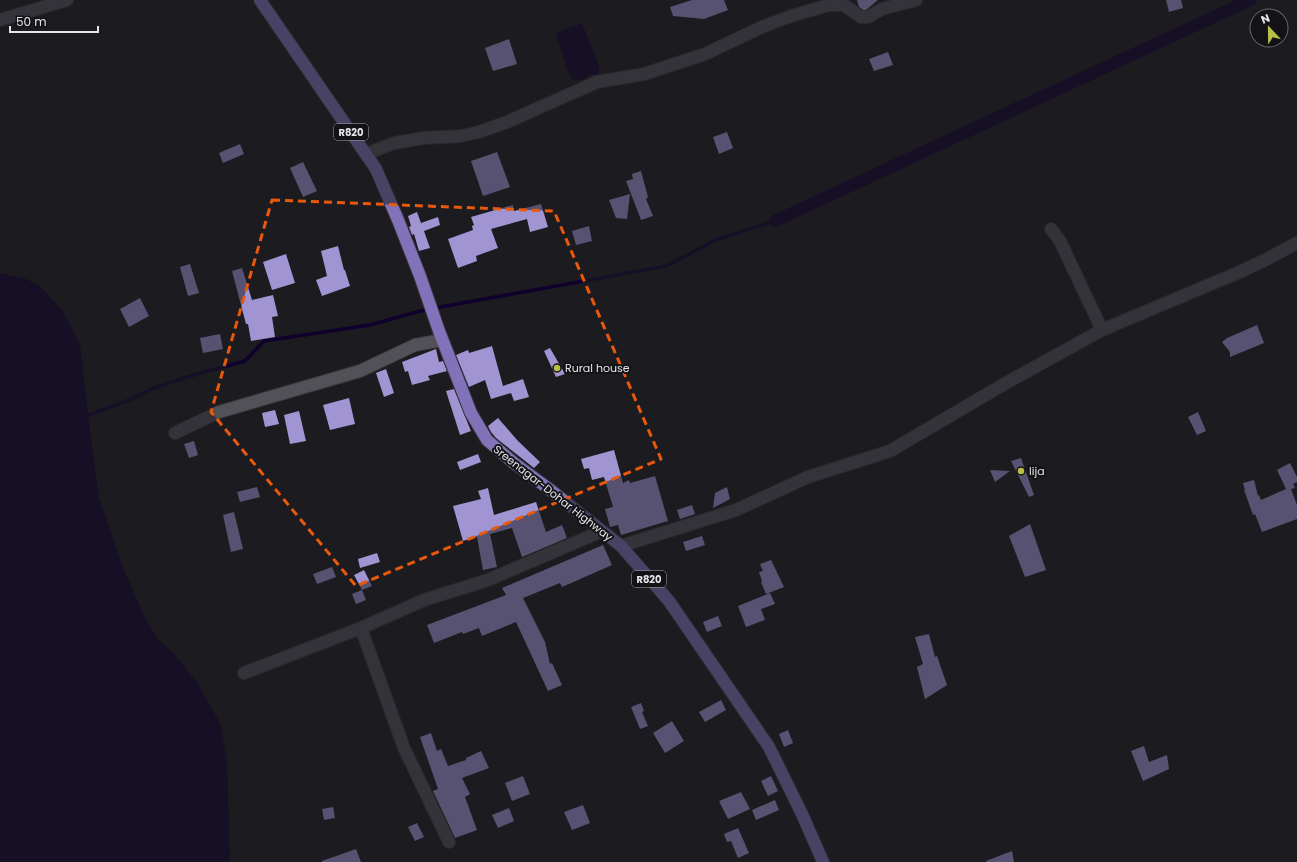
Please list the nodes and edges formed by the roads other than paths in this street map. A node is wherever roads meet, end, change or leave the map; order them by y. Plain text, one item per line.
1 (67, 0) edge
2 (260, 0) edge
3 (916, 0) edge
4 (0, 20) edge
5 (366, 154) junction
6 (1051, 229) dead end
7 (1297, 243) edge
8 (1102, 330) junction
9 (440, 336) junction
10 (175, 433) dead end
11 (602, 531) junction
12 (620, 546) junction
13 (361, 628) junction
14 (244, 673) dead end
15 (449, 842) dead end
16 (823, 862) edge

1 - 4 street
2 - 5 main road, Sreenagar-Dohar Highway / R820
3 - 5 street
5 - 9 main road, Sreenagar-Dohar Highway / R820
6 - 8 street
7 - 8 street
8 - 12 street
9 - 10 street
9 - 11 main road, Sreenagar-Dohar Highway / R820
11 - 12 main road, Sreenagar-Dohar Highway / R820
11 - 13 street
12 - 16 main road, Sreenagar-Dohar Highway / R820
13 - 14 street
13 - 15 street

